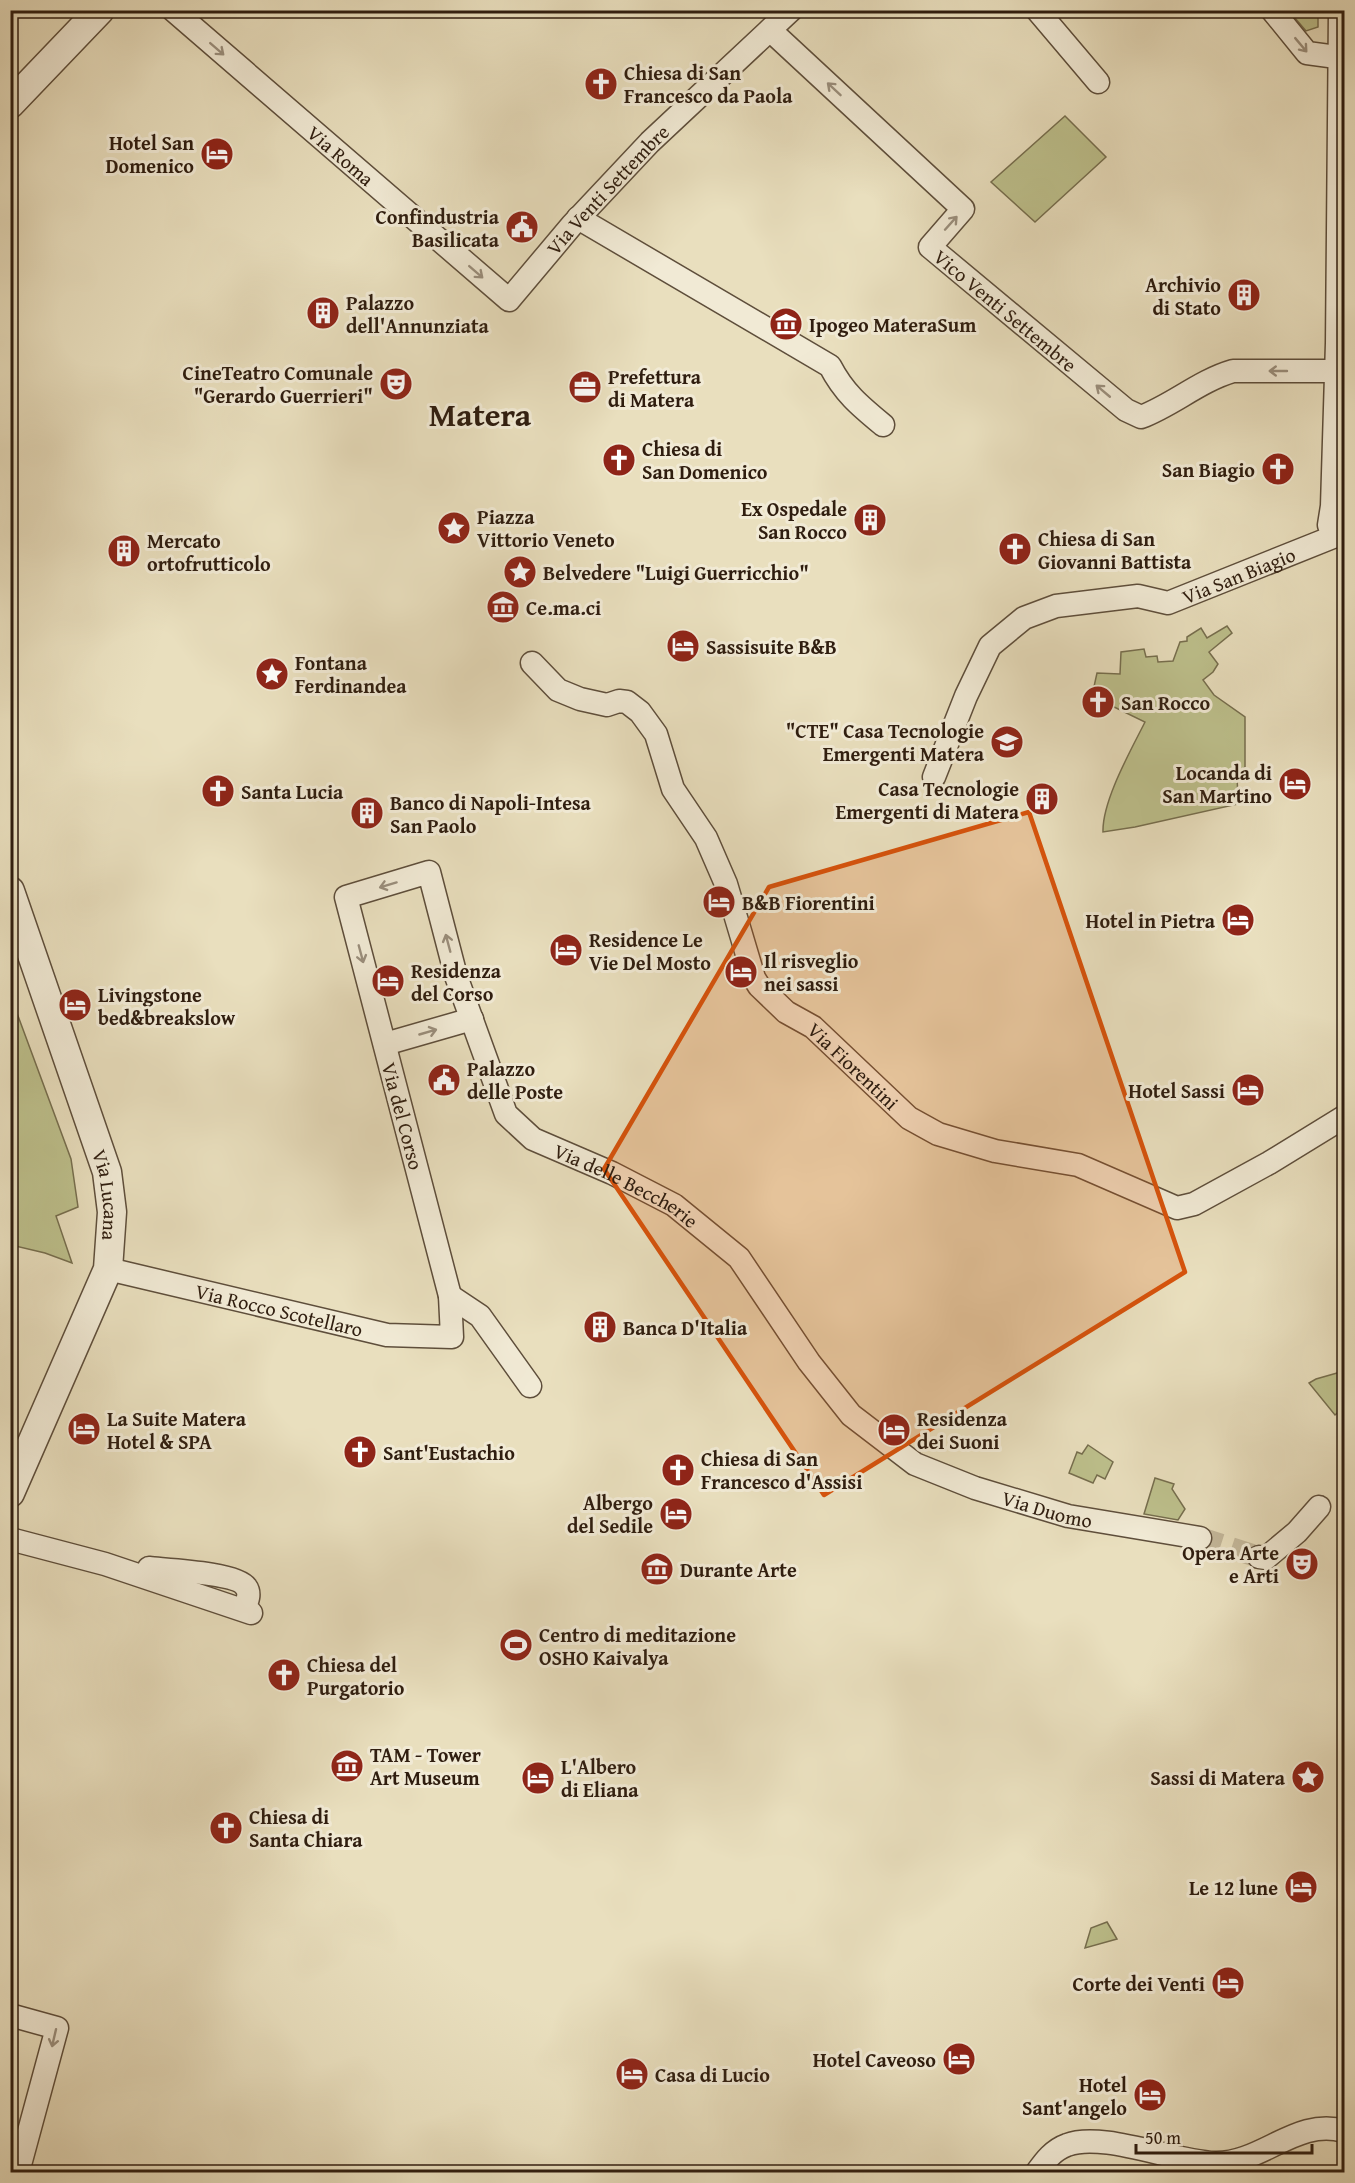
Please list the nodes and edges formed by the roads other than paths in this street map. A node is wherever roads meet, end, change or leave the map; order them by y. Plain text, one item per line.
1 (100, 10) edge
2 (173, 10) edge
3 (791, 10) edge
4 (1037, 10) edge
5 (1272, 10) edge
6 (1341, 10) edge
7 (770, 30) junction
8 (1343, 58) edge
9 (1098, 82) dead end
10 (10, 104) edge
11 (578, 218) junction
12 (509, 300) joint
13 (1336, 371) junction
14 (883, 425) dead end
15 (532, 663) dead end
16 (934, 777) dead end
17 (10, 891) edge
18 (346, 897) joint
19 (472, 1019) junction
20 (385, 1044) junction
21 (1344, 1117) edge
22 (108, 1269) junction
23 (450, 1296) junction
24 (452, 1336) joint
25 (530, 1386) dead end
26 (904, 1456) joint
27 (10, 1493) edge
28 (1318, 1507) dead end
29 (1200, 1538) tunnel mouth
30 (10, 1539) edge
31 (1259, 1557) dead end
32 (248, 1611) dead end
33 (10, 2015) edge
34 (1344, 2131) edge
35 (18, 2172) edge
36 (1037, 2172) edge

1 - 10 street
2 -> 12 street, Via Roma
3 - 7 street, Via Venti Settembre
4 - 9 street
5 -> 8 street
6 - 8 street
7 - 11 street, Via Venti Settembre
13 -> 7 street, Vico Venti Settembre
8 - 13 street
11 - 12 street, Via Venti Settembre
11 - 14 street
13 - 16 street, Via San Biagio
15 - 21 street, Via Fiorentini
17 - 22 street, Via Lucana
19 -> 18 street, Via delle Beccherie
18 -> 20 street, Via del Corso
20 -> 19 street
19 - 26 street, Via delle Beccherie
20 - 23 street, Via del Corso
22 - 24 street, Via Rocco Scotellaro
22 - 27 street, Via Lucana
23 - 24 street, Via del Corso
23 - 25 street
26 - 29 street, Via Duomo
28 - 31 street
30 - 32 street
33 -> 35 street
34 - 36 street

